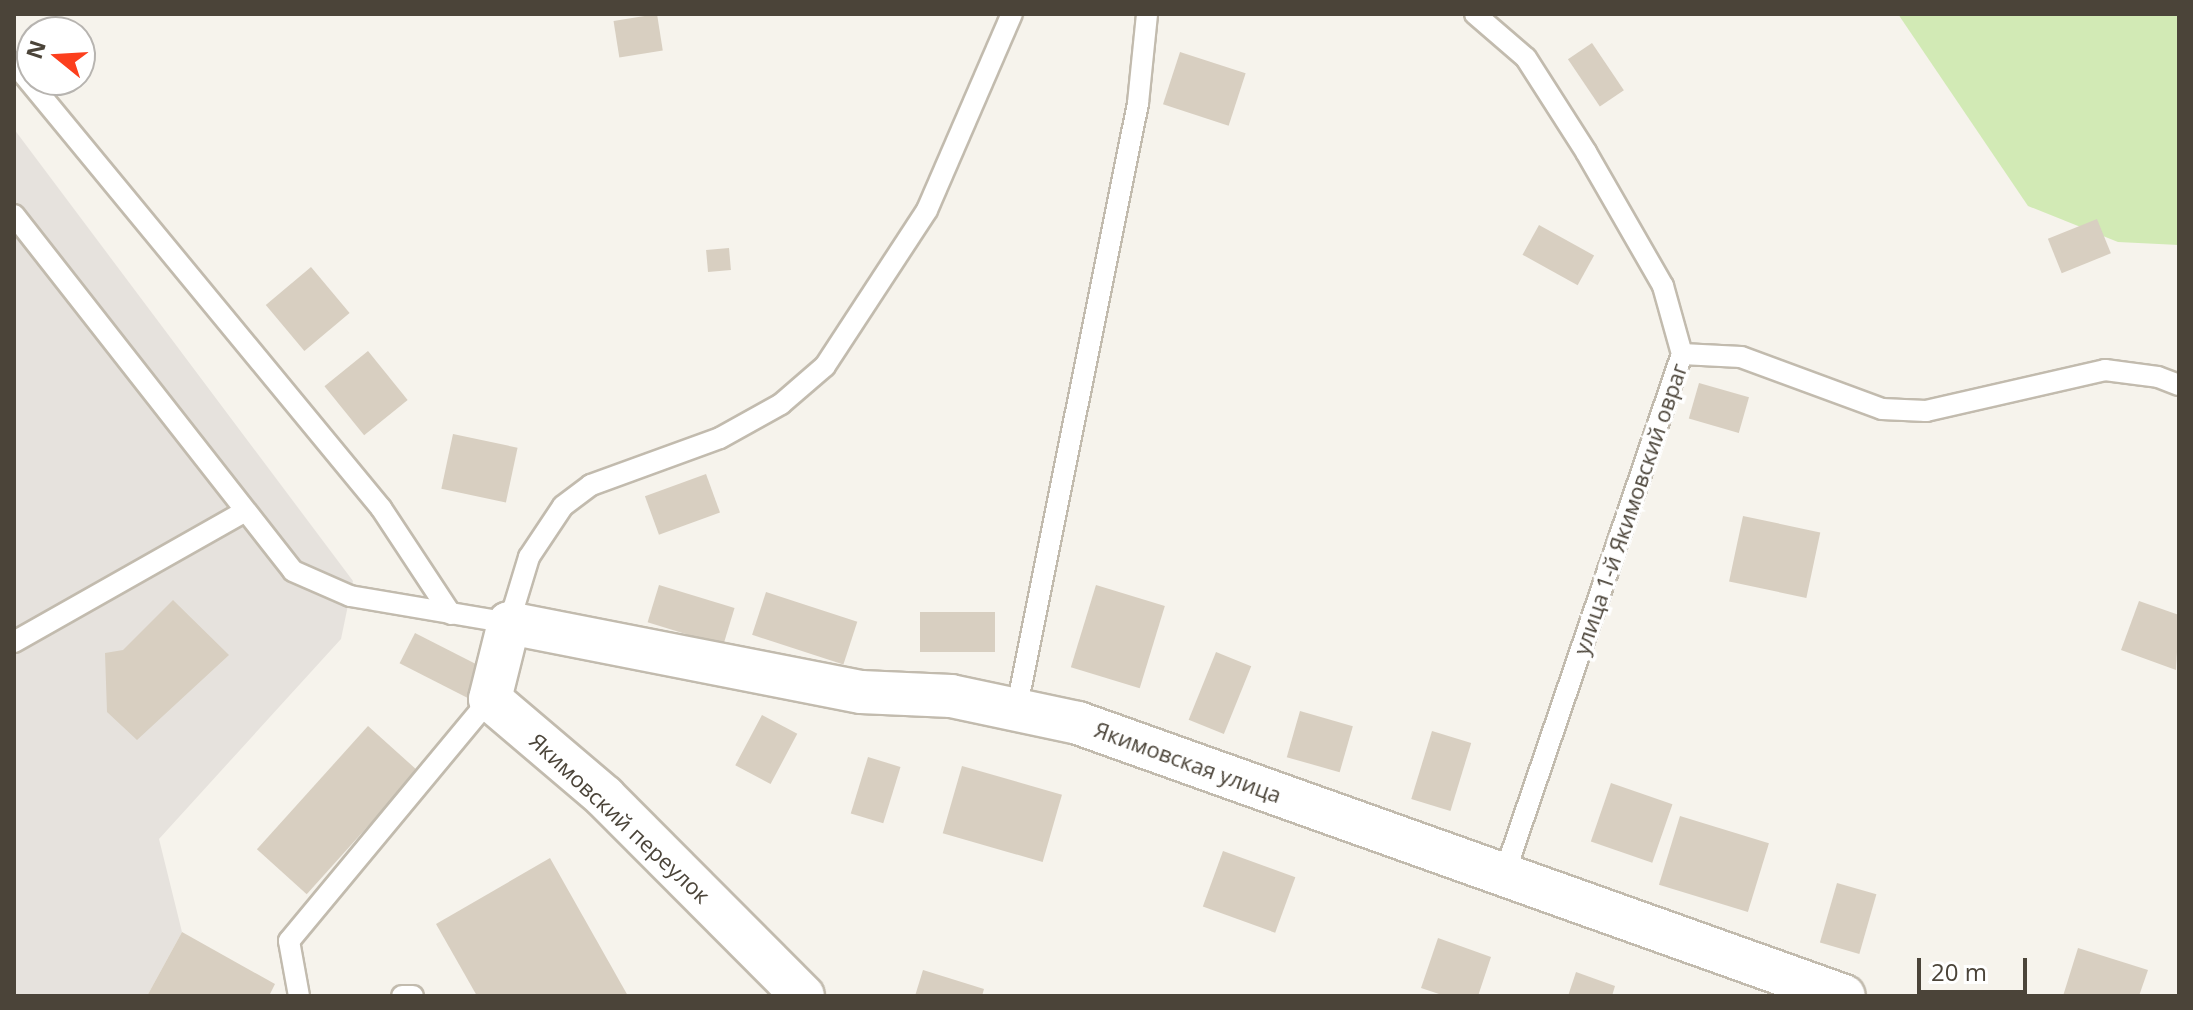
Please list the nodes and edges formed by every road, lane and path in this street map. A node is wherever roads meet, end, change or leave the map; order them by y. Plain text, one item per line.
1 (1012, 14) edge
2 (1147, 14) edge
3 (1475, 14) edge
4 (14, 63) edge
5 (14, 215) edge
6 (1682, 354) junction
7 (2179, 385) edge
8 (244, 512) junction
9 (451, 614) junction
10 (509, 623) junction
11 (14, 642) edge
12 (490, 699) junction
13 (1017, 706) junction
14 (1504, 875) junction
15 (299, 996) edge
16 (402, 996) edge
17 (413, 996) edge
18 (803, 996) edge
19 (1844, 996) edge

1 - 10 lane
2 - 13 lane
3 - 6 lane
4 - 9 lane
5 - 8 lane
6 - 7 lane, улица 1-й Якимовский овраг
6 - 14 lane, улица 1-й Якимовский овраг
8 - 9 lane
8 - 11 lane
9 - 10 lane
10 - 12 street
10 - 13 street, Якимовская улица
12 - 15 lane
12 - 18 street, Якимовский переулок
13 - 14 street, Якимовская улица
14 - 19 street, Якимовская улица
16 - 17 lane

